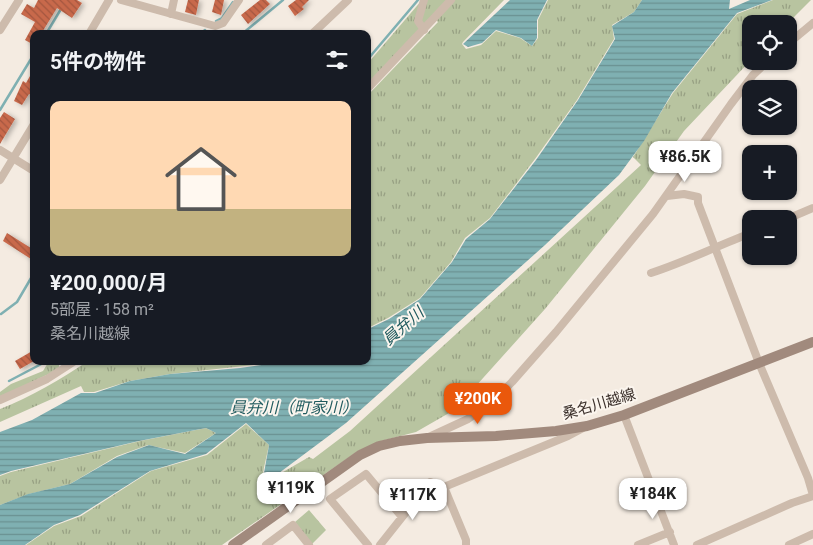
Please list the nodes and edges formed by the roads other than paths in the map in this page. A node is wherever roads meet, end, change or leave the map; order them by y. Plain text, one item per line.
1 (19, 0) edge
2 (109, 0) edge
3 (121, 0) edge
4 (174, 0) edge
5 (239, 0) edge
6 (348, 0) edge
7 (424, 0) edge
8 (451, 0) edge
9 (170, 14) junction
10 (813, 23) edge
11 (0, 30) edge
12 (91, 30) edge
13 (316, 30) edge
14 (424, 30) junction
15 (797, 36) edge
16 (758, 70) edge
17 (371, 85) edge
18 (30, 130) edge
19 (0, 150) edge
20 (13, 158) junction
21 (30, 169) edge
22 (0, 180) edge
23 (667, 196) junction
24 (813, 208) edge
25 (797, 215) edge
26 (742, 237) edge
27 (714, 248) junction
28 (651, 273) dead end
29 (813, 342) edge
30 (758, 363) junction
31 (63, 365) edge
32 (0, 400) edge
33 (624, 415) junction
34 (587, 426) junction
35 (427, 438) junction
36 (810, 477) edge
37 (444, 486) junction
38 (813, 496) edge
39 (402, 516) junction
40 (670, 532) junction
41 (813, 534) edge
42 (233, 545) edge
43 (266, 545) edge
44 (309, 545) edge
45 (368, 545) edge
46 (380, 545) edge
47 (465, 545) edge
48 (638, 545) edge
49 (674, 545) edge
50 (697, 545) edge
51 (789, 545) edge

1 - 11 street
2 - 12 street
3 - 9 street
4 - 9 street
5 - 9 street
6 - 13 street
7 - 14 street
8 - 14 street
10 - 15 street
14 - 17 street
16 - 23 street
18 - 20 street
19 - 20 street
20 - 21 street
20 - 22 street
23 - 27 street
23 - 35 street
24 - 25 street
26 - 27 street
27 - 28 street
27 - 30 street
29 - 30 main road, 桑名川越線
30 - 33 main road, 桑名川越線
30 - 36 street
31 - 32 street
33 - 34 main road, 桑名川越線
33 - 40 street
34 - 35 main road, 桑名川越線
34 - 37 street
35 - 42 main road, 桑名川越線
36 - 38 street
37 - 39 street
37 - 47 street
38 - 50 street
39 - 45 street
39 - 46 street
40 - 48 street
40 - 49 street
41 - 51 street
43 - 44 street

